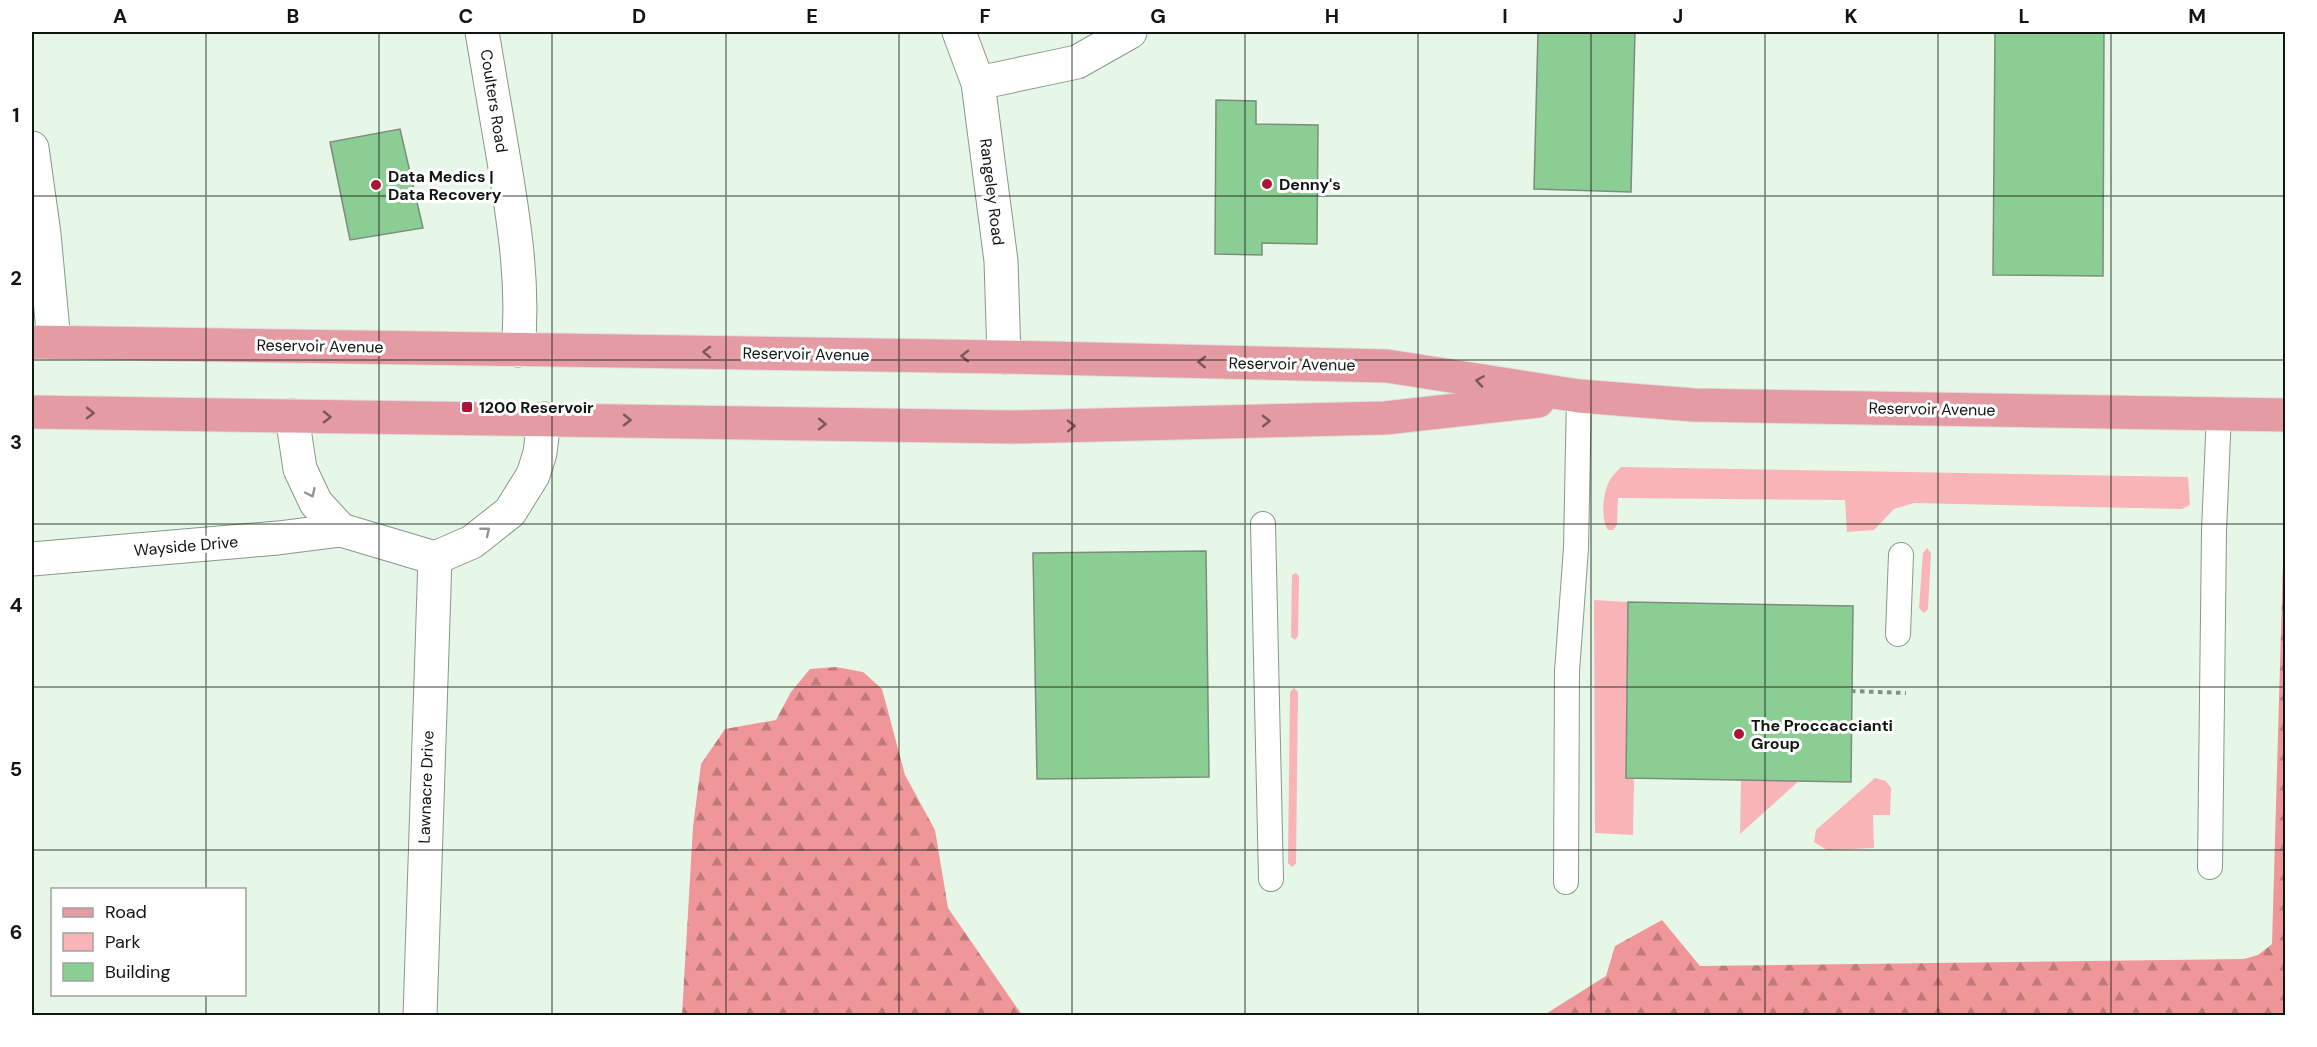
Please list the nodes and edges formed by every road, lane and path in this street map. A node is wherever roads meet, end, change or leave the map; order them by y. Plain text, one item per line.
1 (482, 32) edge
2 (959, 32) edge
3 (1130, 32) edge
4 (978, 83) junction
5 (32, 148) edge
6 (43, 342) edge
7 (518, 350) junction
8 (1004, 357) junction
9 (1579, 396) junction
10 (32, 412) edge
11 (2219, 413) junction
12 (2286, 415) edge
13 (292, 416) junction
14 (544, 419) junction
15 (1263, 524) dead end
16 (341, 530) junction
17 (1901, 555) dead end
18 (435, 558) junction
19 (32, 559) edge
20 (1898, 634) dead end
21 (1851, 691) dead end
22 (1906, 693) dead end
23 (2210, 867) dead end
24 (1271, 879) dead end
25 (1566, 882) dead end
26 (420, 1016) edge

1 - 7 street, Coulters Road
2 - 4 street, Rangeley Road
3 - 4 street
4 - 8 street, Rangeley Road
5 - 6 street
6 - 7 main road, Reservoir Avenue
8 -> 7 main road, Reservoir Avenue
9 -> 8 main road, Reservoir Avenue
9 - 11 main road, Reservoir Avenue
14 -> 9 main road, Reservoir Avenue
9 - 25 lane
10 -> 13 main road, Reservoir Avenue
11 - 12 main road, Reservoir Avenue
11 - 23 lane
13 -> 14 main road, Reservoir Avenue
13 -> 16 street
18 -> 14 street
15 - 24 lane
16 - 18 street
16 - 19 street, Wayside Drive
17 - 20 lane
18 - 26 street, Lawnacre Drive
21 - 22 path

